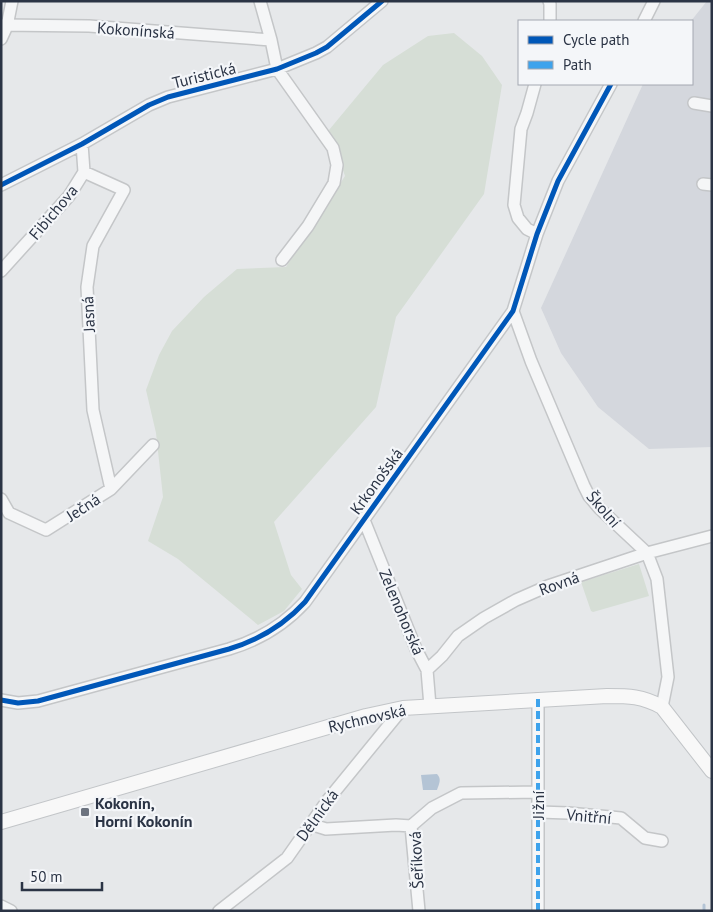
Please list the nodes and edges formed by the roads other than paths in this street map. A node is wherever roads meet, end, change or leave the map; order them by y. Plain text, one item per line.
1 (12, 1) edge
2 (260, 1) edge
3 (382, 1) edge
4 (549, 1) edge
5 (654, 1) edge
6 (550, 20) edge
7 (644, 20) edge
8 (4, 25) edge
9 (1, 39) edge
10 (272, 40) junction
11 (277, 69) junction
12 (535, 85) edge
13 (610, 85) edge
14 (694, 103) dead end
15 (712, 106) edge
16 (82, 144) junction
17 (84, 172) junction
18 (1, 185) edge
19 (537, 234) junction
20 (282, 260) dead end
21 (1, 271) edge
22 (512, 312) junction
23 (153, 445) dead end
24 (111, 489) junction
25 (1, 499) edge
26 (5, 516) edge
27 (364, 520) junction
28 (712, 536) edge
29 (646, 553) junction
30 (428, 670) junction
31 (538, 699) junction
32 (1, 700) edge
33 (430, 706) junction
34 (662, 707) junction
35 (404, 708) junction
36 (712, 770) edge
37 (538, 792) junction
38 (539, 812) junction
39 (1, 822) edge
40 (310, 824) junction
41 (411, 826) junction
42 (662, 841) dead end
43 (1, 906) edge
44 (12, 911) edge
45 (219, 911) edge
46 (419, 911) edge
47 (538, 911) edge

1 - 8 street
2 - 10 street
3 - 11 street, Turistická
4 - 6 street
5 - 7 street
8 - 9 street
8 - 10 street, Kokonínská
10 - 11 street
11 - 16 street, Turistická
11 - 20 street
12 - 19 street
13 - 19 street, Krkonošská
14 - 15 street
16 - 17 street, Fibichova
16 - 18 street, Turistická
17 - 21 street, Fibichova
17 - 24 street, Jasná
19 - 22 street, Krkonošská
22 - 27 street, Krkonošská
22 - 29 street, Školní
23 - 24 street, Ječná
24 - 26 street, Ječná
25 - 26 street
27 - 30 street, Zelenohorská
27 - 32 street, Krkonošská
28 - 29 street, Rovná
29 - 30 street, Rovná
29 - 34 street, Školní
30 - 33 street, Zelenohorská
31 - 33 main road, Rychnovská
31 - 34 main road, Rychnovská
31 - 37 street, Jižní
33 - 35 main road, Rychnovská
34 - 36 main road, Rychnovská
35 - 39 main road, Rychnovská
35 - 40 street, Dělnická
37 - 38 street, Jižní
37 - 41 street, Šeříková
38 - 42 street, Vnitřní
38 - 47 street, Jižní
40 - 41 street
40 - 45 street, Dělnická
41 - 46 street, Šeříková
43 - 44 street

